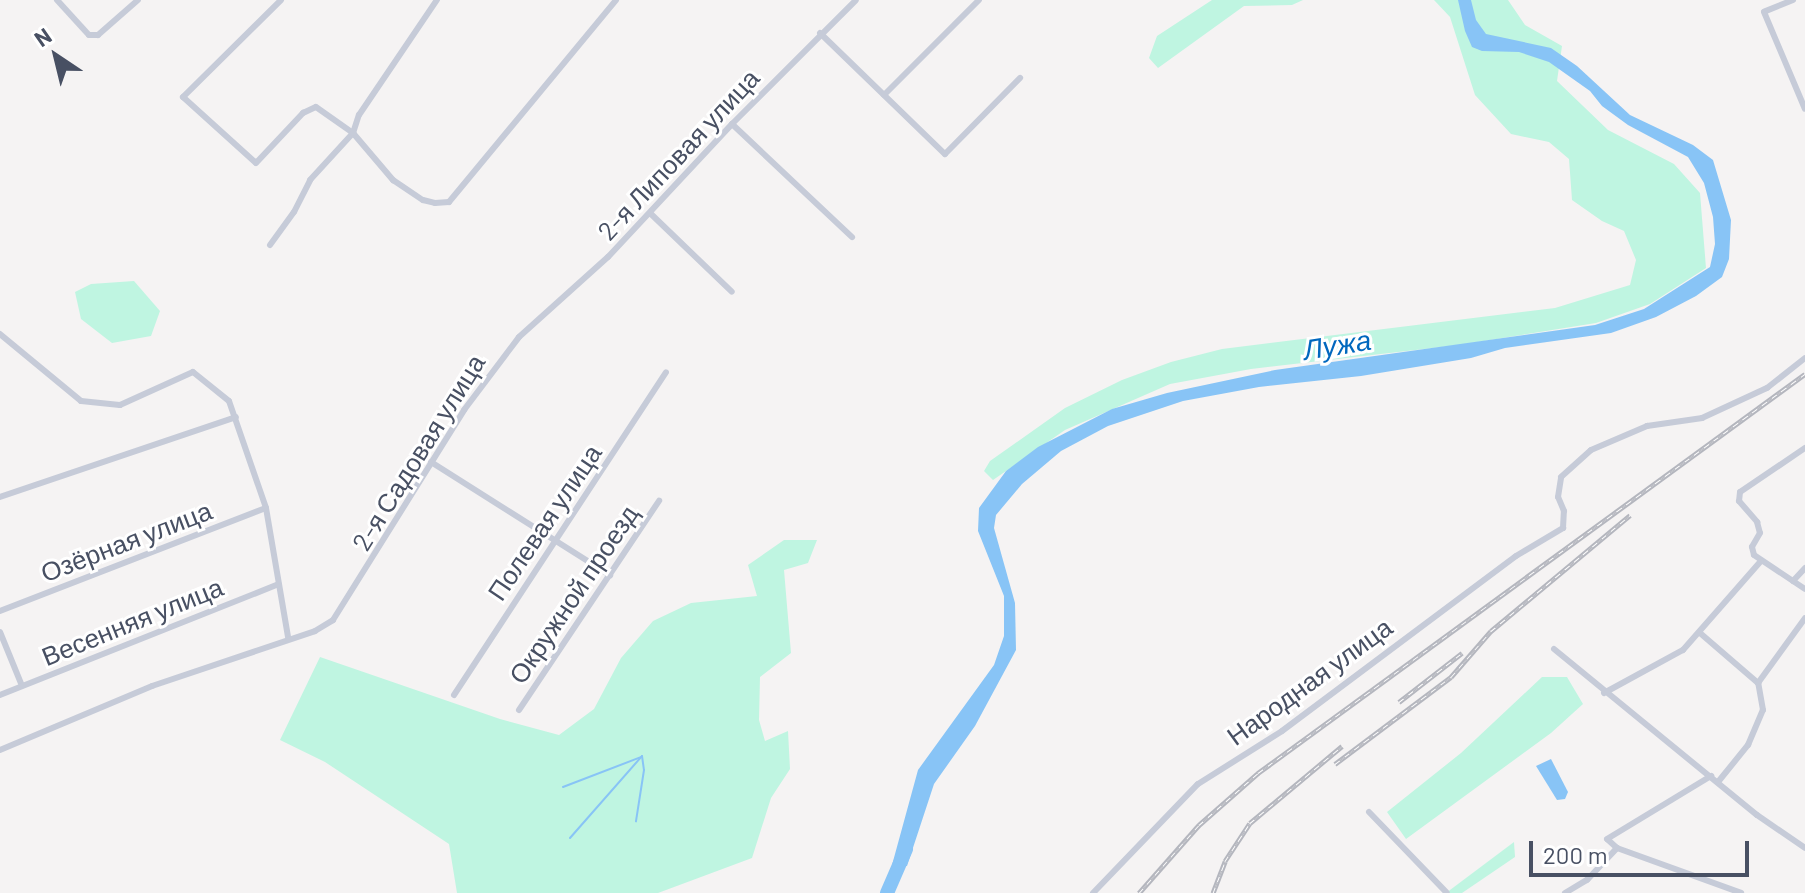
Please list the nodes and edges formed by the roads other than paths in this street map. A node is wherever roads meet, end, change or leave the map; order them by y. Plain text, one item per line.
1 (57, 0) edge
2 (138, 0) edge
3 (281, 0) edge
4 (437, 0) edge
5 (616, 0) edge
6 (856, 0) edge
7 (979, 0) edge
8 (1793, 0) edge
9 (820, 33) junction
10 (1020, 78) dead end
11 (884, 95) junction
12 (1805, 109) edge
13 (732, 124) junction
14 (353, 133) junction
15 (651, 214) junction
16 (852, 237) dead end
17 (270, 245) dead end
18 (732, 292) dead end
19 (561, 299) joint
20 (0, 334) edge
21 (1805, 358) edge
22 (666, 372) dead end
23 (236, 417) junction
24 (1805, 448) edge
25 (431, 462) junction
26 (0, 497) edge
27 (659, 501) dead end
28 (266, 508) junction
29 (557, 540) junction
30 (1761, 561) junction
31 (1805, 568) edge
32 (610, 575) junction
33 (1793, 581) junction
34 (279, 584) junction
35 (1805, 589) edge
36 (0, 611) edge
37 (1805, 618) edge
38 (0, 632) edge
39 (1700, 633) junction
40 (288, 637) junction
41 (1554, 649) dead end
42 (1758, 683) junction
43 (22, 686) junction
44 (1604, 693) junction
45 (0, 695) edge
46 (454, 695) dead end
47 (519, 710) dead end
48 (0, 750) edge
49 (1711, 776) junction
50 (1718, 782) junction
51 (1369, 812) dead end
52 (1617, 848) junction
53 (1805, 848) edge
54 (1093, 893) edge
55 (1447, 893) edge
56 (1565, 893) edge
57 (1741, 893) edge

1 - 2 street
3 - 14 street
4 - 14 street
5 - 14 street
6 - 9 street, 2-я Липовая улица
7 - 11 street
8 - 12 street
9 - 11 street
9 - 13 street, 2-я Липовая улица
10 - 11 street
13 - 15 street, 2-я Липовая улица
13 - 16 street
14 - 17 street
15 - 18 street
15 - 19 street, 2-я Липовая улица
19 - 25 street, 2-я Садовая улица
20 - 23 street
21 - 54 street, Народная улица
22 - 29 street, Полевая улица
23 - 26 street
23 - 28 street
24 - 30 street
25 - 29 street
25 - 40 street, 2-я Садовая улица
27 - 32 street, Окружной проезд
28 - 34 street
28 - 36 street, Озёрная улица
29 - 32 street
29 - 46 street, Полевая улица
30 - 33 street
30 - 39 street
31 - 33 street
32 - 47 street, Окружной проезд
33 - 35 street
34 - 40 street
34 - 43 street, Весенняя улица
37 - 42 street
38 - 43 street
39 - 42 street
39 - 44 street
40 - 48 street
41 - 44 street
42 - 50 street
43 - 45 street, Весенняя улица
44 - 49 street
49 - 50 street
49 - 52 street
50 - 53 street
51 - 55 street
52 - 56 street
52 - 57 street

